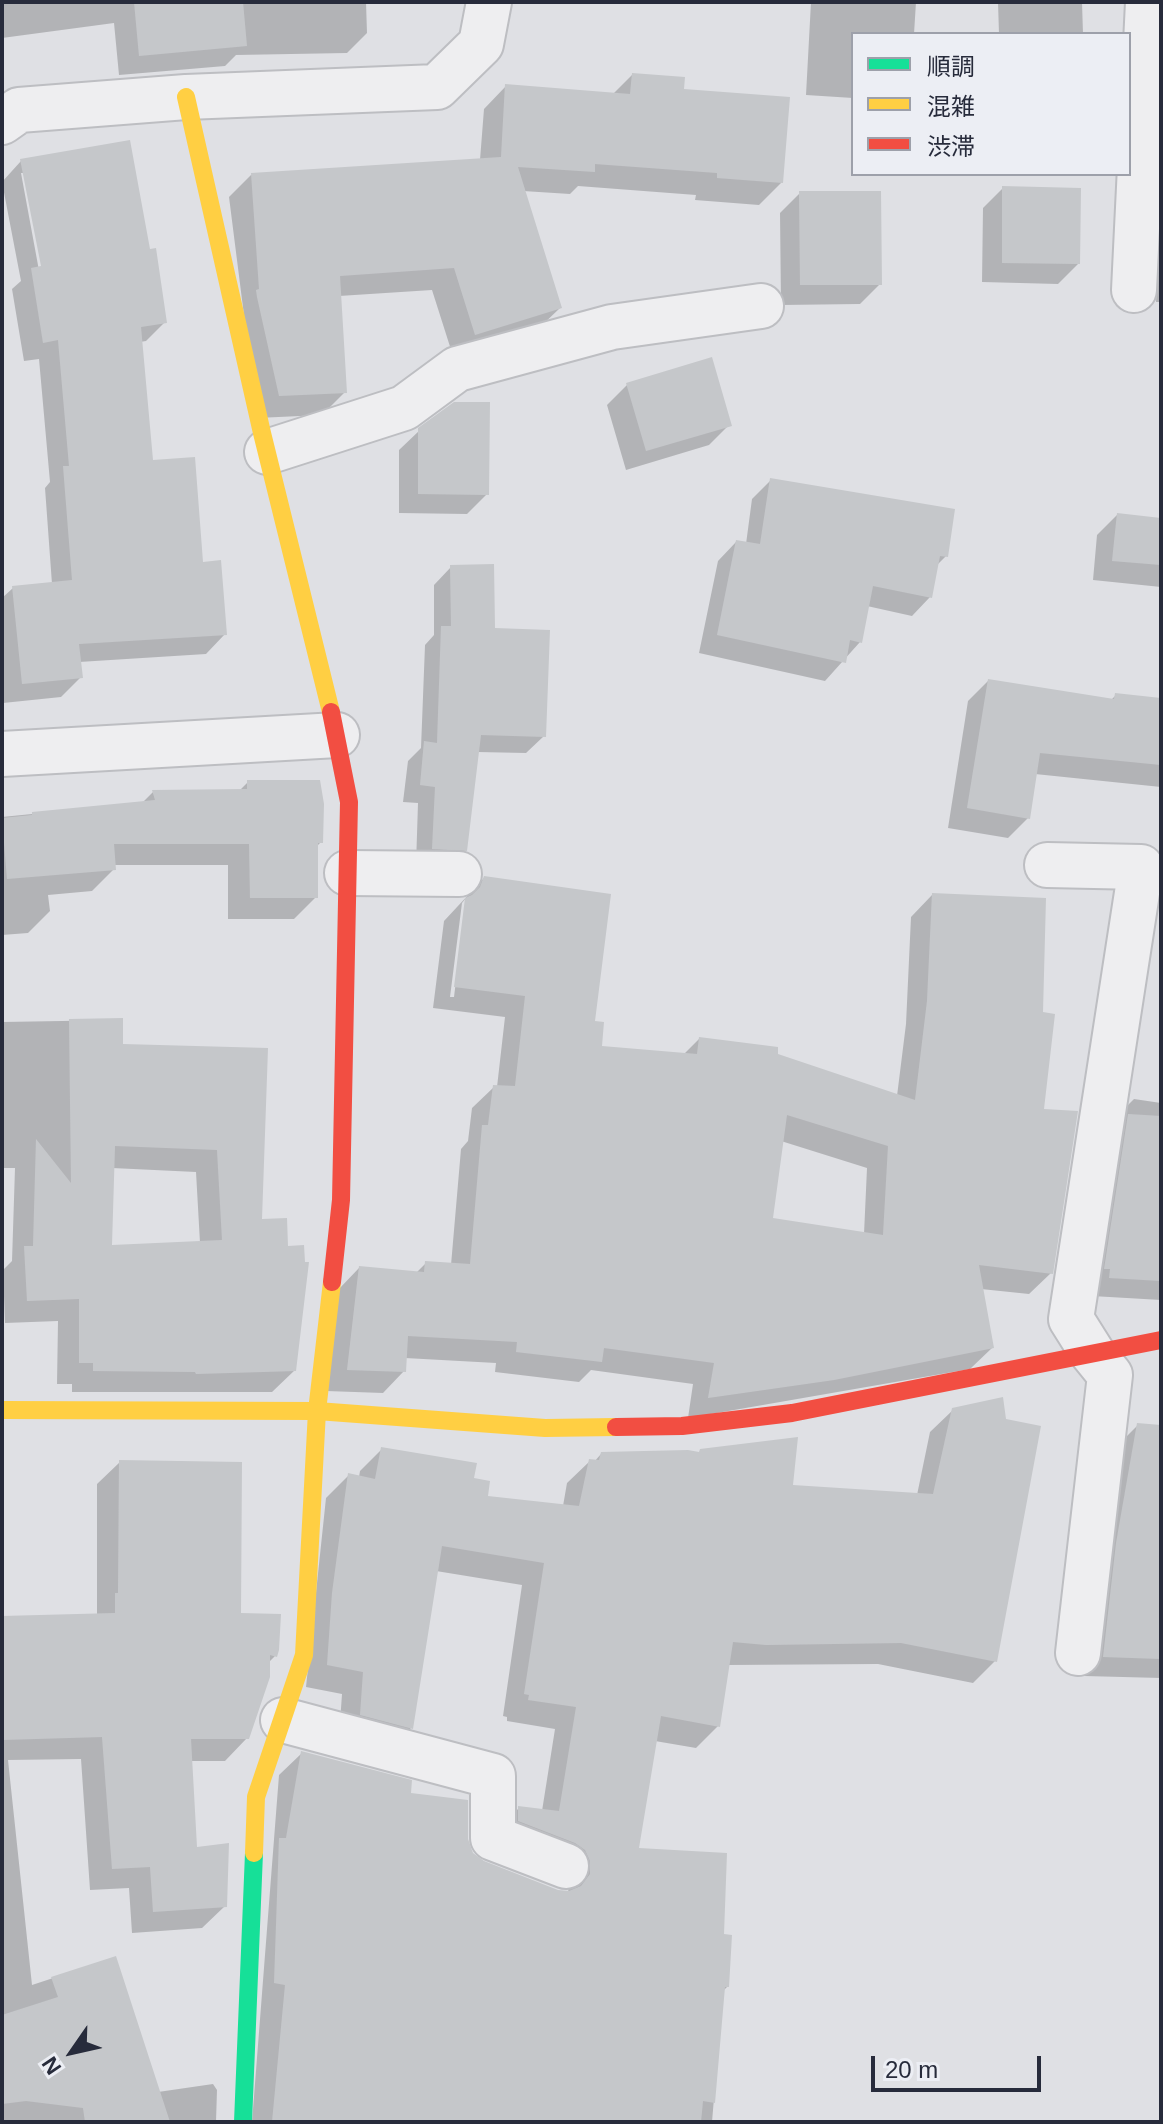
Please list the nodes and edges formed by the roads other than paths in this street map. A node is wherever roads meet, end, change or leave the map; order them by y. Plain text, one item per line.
1 (489, 2) edge
2 (1148, 2) edge
3 (186, 97) junction
4 (2, 122) edge
5 (1134, 290) dead end
6 (761, 306) dead end
7 (267, 452) junction
8 (337, 735) junction
9 (2, 754) edge
10 (1047, 865) dead end
11 (347, 873) junction
12 (459, 874) dead end
13 (1161, 1340) edge
14 (1093, 1354) junction
15 (2, 1410) edge
16 (317, 1411) junction
17 (1078, 1653) dead end
18 (283, 1720) junction
19 (566, 1866) dead end
20 (243, 2122) edge

1 - 3 street
2 - 5 street
3 - 4 street
3 - 7 street
6 - 7 street
7 - 8 street
8 - 9 street
8 - 11 street
10 - 14 street
11 - 12 street
11 - 16 street
13 - 14 street
14 - 16 street
14 - 17 street
15 - 16 street
16 - 18 street
18 - 19 street
18 - 20 street

